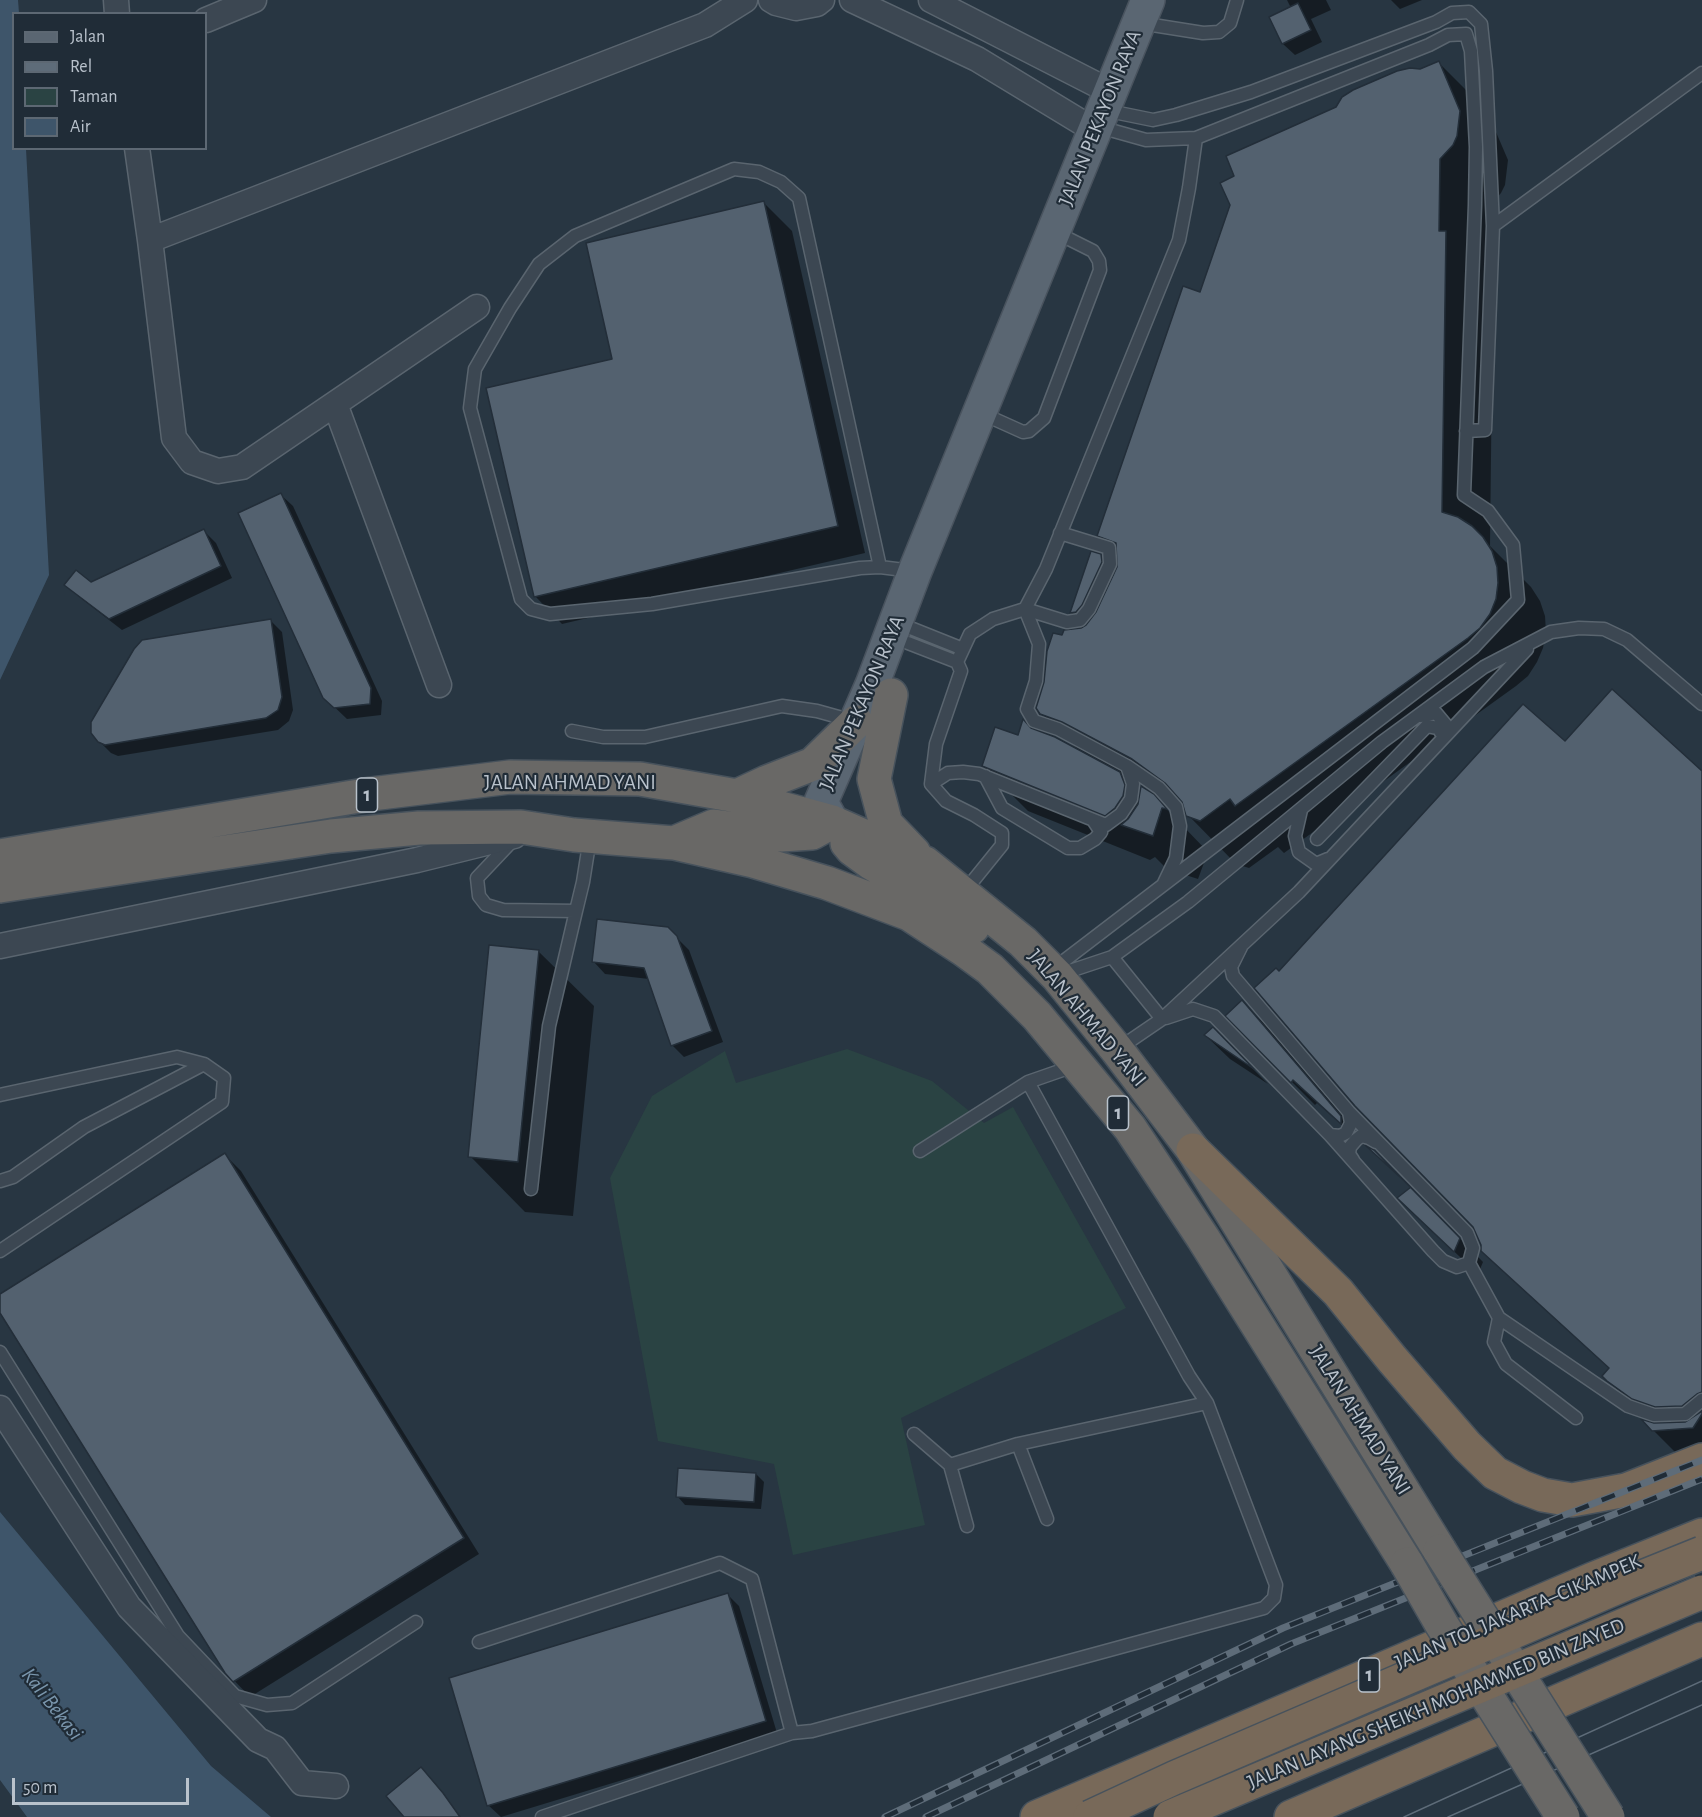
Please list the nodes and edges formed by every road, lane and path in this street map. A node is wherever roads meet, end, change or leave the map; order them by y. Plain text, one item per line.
1 (254, 0) edge
2 (745, 0) edge
3 (771, 0) edge
4 (822, 0) edge
5 (852, 0) edge
6 (931, 0) edge
7 (1237, 0) edge
8 (1143, 11) edge
9 (207, 20) edge
10 (1702, 73) edge
11 (1101, 115) junction
12 (1196, 138) junction
13 (136, 150) edge
14 (1493, 226) junction
15 (1053, 233) junction
16 (150, 240) junction
17 (477, 307) dead end
18 (335, 404) junction
19 (983, 414) junction
20 (1466, 431) junction
21 (1060, 533) junction
22 (880, 567) junction
23 (915, 571) junction
24 (1025, 609) junction
25 (910, 636) junction
26 (1534, 641) junction
27 (963, 650) junction
28 (957, 662) junction
29 (439, 685) dead end
30 (891, 695) junction
31 (1702, 704) edge
32 (1412, 720) junction
33 (856, 722) junction
34 (572, 731) dead end
35 (1444, 737) junction
36 (1127, 766) junction
37 (985, 776) junction
38 (931, 784) junction
39 (737, 796) junction
40 (1301, 810) junction
41 (1094, 820) junction
42 (832, 822) junction
43 (517, 836) junction
44 (582, 836) junction
45 (1317, 838) dead end
46 (674, 843) junction
47 (1336, 852) junction
48 (0, 856) edge
49 (925, 863) junction
50 (0, 886) edge
51 (1162, 886) junction
52 (964, 893) junction
53 (0, 899) edge
54 (576, 911) junction
55 (0, 946) edge
56 (1241, 947) junction
57 (1112, 957) junction
58 (1054, 973) junction
59 (1162, 1019) junction
60 (1117, 1050) junction
61 (204, 1064) junction
62 (1078, 1064) junction
63 (1028, 1082) junction
64 (0, 1095) edge
65 (1348, 1112) junction
66 (1330, 1135) junction
67 (1382, 1146) junction
68 (1193, 1150) junction
69 (920, 1151) dead end
70 (1355, 1163) junction
71 (0, 1181) edge
72 (531, 1189) dead end
73 (0, 1251) edge
74 (1468, 1263) junction
75 (1499, 1318) junction
76 (0, 1352) edge
77 (1702, 1400) edge
78 (1207, 1403) junction
79 (0, 1408) edge
80 (1576, 1418) dead end
81 (914, 1434) dead end
82 (1018, 1444) junction
83 (1702, 1460) edge
84 (950, 1466) junction
85 (1047, 1519) dead end
86 (967, 1526) dead end
87 (1702, 1534) edge
88 (1702, 1553) edge
89 (1702, 1592) edge
90 (416, 1622) dead end
91 (1702, 1638) edge
92 (479, 1642) dead end
93 (792, 1733) junction
94 (336, 1786) dead end
95 (542, 1817) edge
96 (1036, 1817) edge
97 (1090, 1817) edge
98 (1170, 1817) edge
99 (1292, 1817) edge
100 (1563, 1817) edge
101 (1608, 1817) edge

1 - 9 street
2 - 16 street
3 - 4 street
5 - 11 street
6 - 11 street
7 - 8 lane
8 - 11 main road, JALAN PEKAYON RAYA
10 - 14 lane
11 - 12 lane
11 - 14 lane
11 - 15 main road, JALAN PEKAYON RAYA
12 - 20 lane
12 - 21 lane
13 - 16 street
14 - 20 lane
15 - 19 main road, JALAN PEKAYON RAYA
15 - 19 lane
15 - 23 main road, JALAN PEKAYON RAYA
16 - 18 street
17 - 18 street
18 - 29 street
19 - 25 main road, JALAN PEKAYON RAYA
20 - 51 lane
21 - 24 lane
21 - 24 lane
22 - 22 lane
22 - 23 lane
23 - 33 main road, JALAN PEKAYON RAYA
24 - 27 lane
24 - 36 lane
25 - 27 lane
25 - 28 lane
25 - 30 main road, JALAN PEKAYON RAYA
26 - 31 lane
26 - 32 lane
26 - 35 lane
27 - 28 lane
28 - 38 lane
30 - 42 main road, JALAN PEKAYON RAYA
30 - 49 highway
32 - 35 lane
32 - 40 lane
33 - 34 lane
33 - 39 highway
33 - 42 main road, JALAN PEKAYON RAYA
35 - 45 lane
35 - 47 lane
36 - 41 lane
36 - 51 lane
37 - 38 lane
37 - 41 lane
37 - 41 lane
38 - 52 lane
39 - 42 highway, JALAN AHMAD YANI / 1
39 - 48 highway, JALAN AHMAD YANI / 1
40 - 47 lane
40 - 57 lane
42 - 46 highway
42 - 49 highway, JALAN AHMAD YANI / 1
42 - 62 highway
43 - 44 highway
43 - 53 highway
43 - 54 lane
43 - 55 street
44 - 46 highway, JALAN AHMAD YANI / 1
44 - 50 highway, JALAN AHMAD YANI / 1
44 - 54 lane
46 - 62 highway, JALAN AHMAD YANI / 1
47 - 56 lane
49 - 52 highway, JALAN AHMAD YANI / 1
51 - 58 lane
52 - 58 highway, JALAN AHMAD YANI / 1
54 - 72 lane
56 - 59 lane
56 - 65 lane
57 - 58 lane
57 - 59 lane
58 - 60 highway, JALAN AHMAD YANI / 1
59 - 60 lane
59 - 66 lane
60 - 68 highway, JALAN AHMAD YANI / 1
61 - 64 lane
61 - 71 lane
61 - 73 lane
62 - 63 lane
62 - 100 highway, JALAN AHMAD YANI / 1, bridge
63 - 69 lane
63 - 78 lane
65 - 66 lane
65 - 67 lane
66 - 70 lane
67 - 70 lane
67 - 74 lane
68 - 83 highway
68 - 101 highway, JALAN AHMAD YANI / 1, bridge
70 - 74 lane
74 - 75 lane
75 - 77 lane
75 - 80 lane
76 - 90 lane
78 - 82 lane
78 - 93 lane
79 - 94 street
81 - 84 lane
82 - 84 lane
82 - 85 lane
84 - 86 lane
87 - 96 highway, JALAN TOL JAKARTA–CIKAMPEK / 1
88 - 97 highway, JALAN LAYANG SHEIKH MOHAMMED BIN ZAYED / 1, bridge
89 - 98 highway, JALAN LAYANG SHEIKH MOHAMMED BIN ZAYED, bridge
91 - 99 highway
92 - 93 lane
93 - 95 lane

